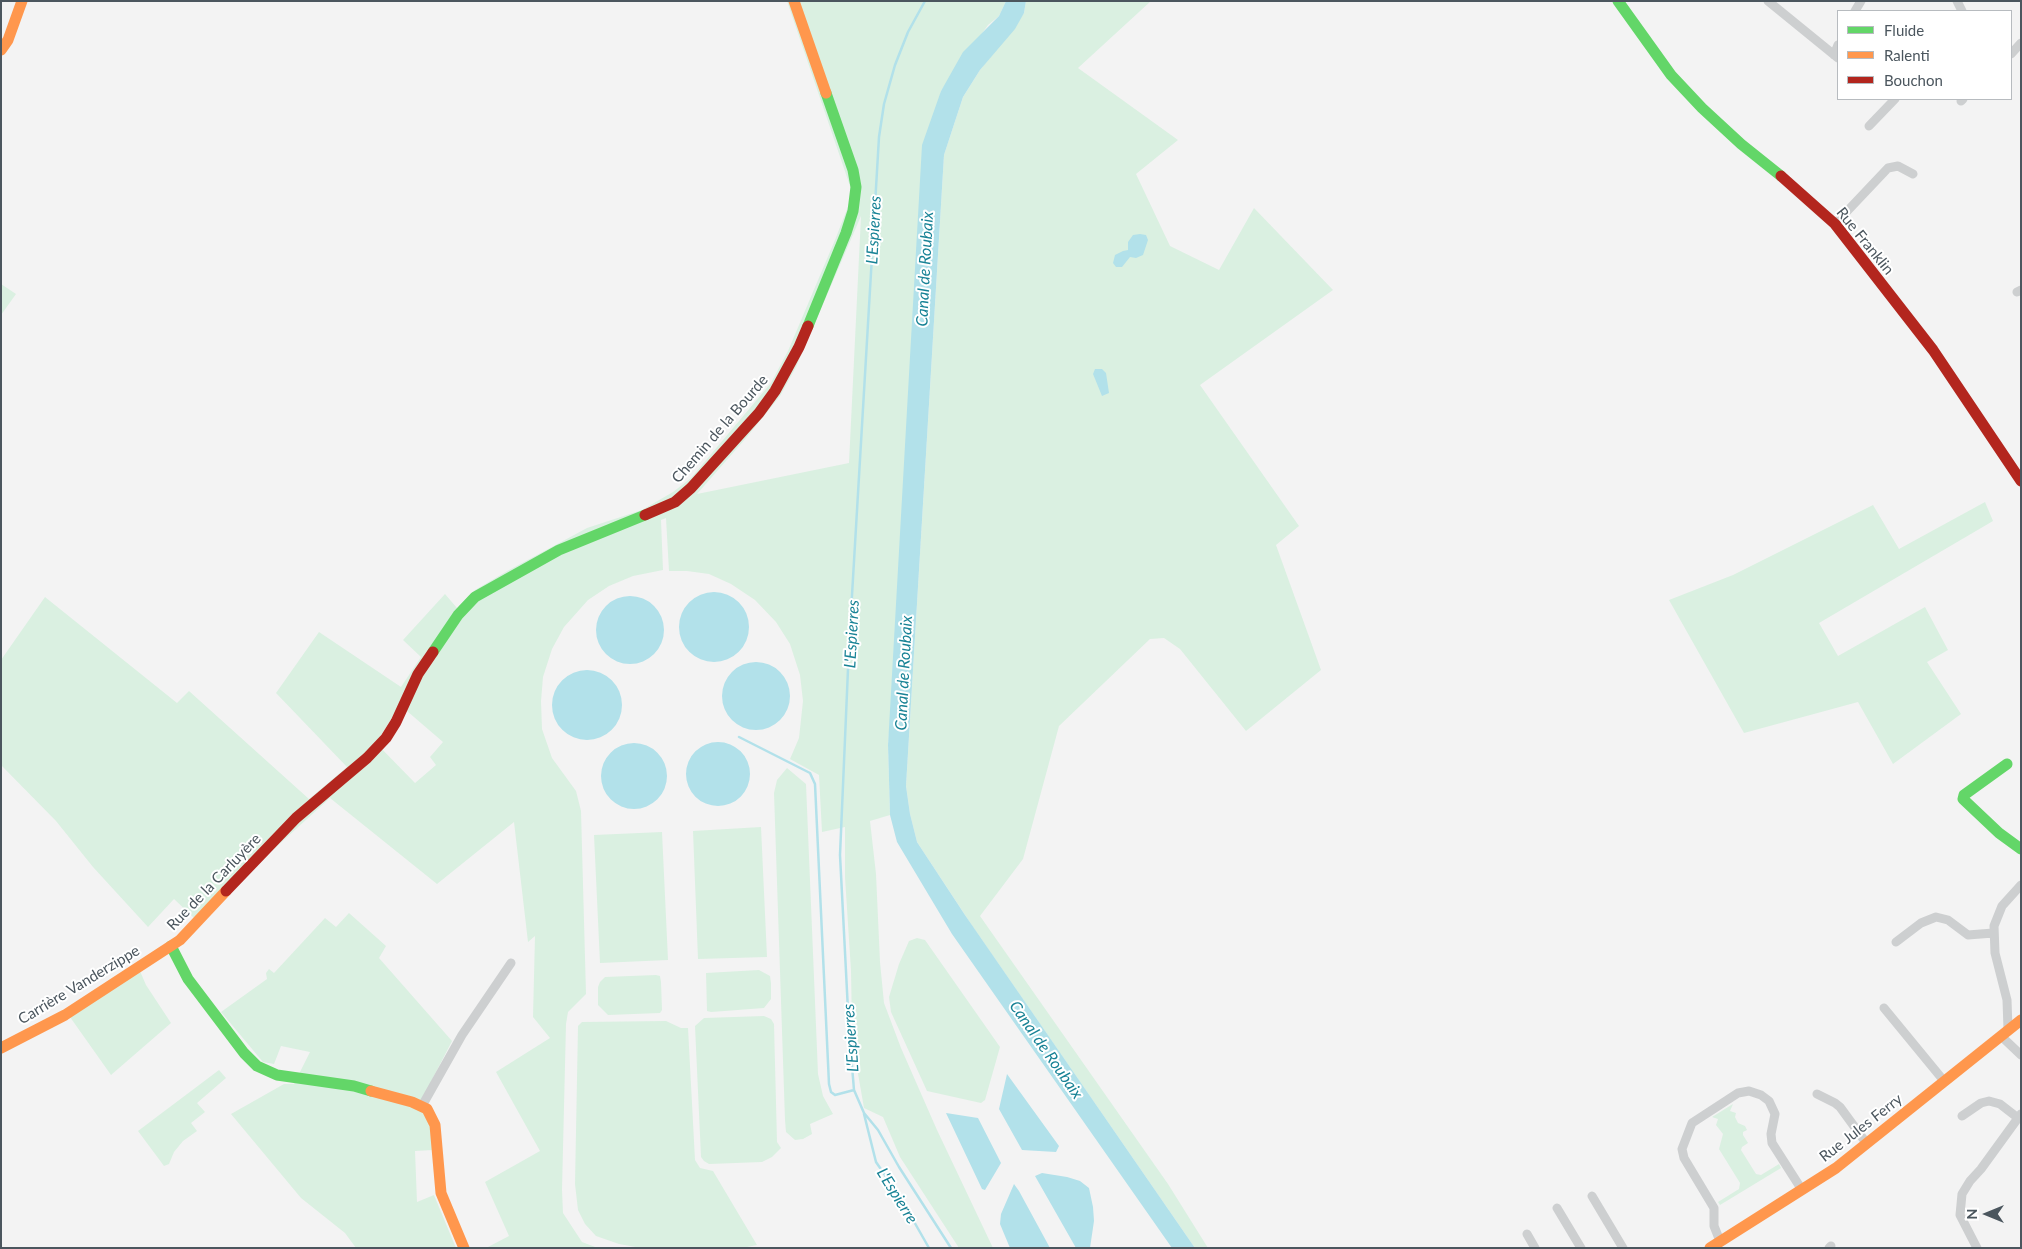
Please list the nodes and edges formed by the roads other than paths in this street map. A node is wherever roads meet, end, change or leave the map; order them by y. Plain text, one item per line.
1 (22, 1) edge
2 (794, 1) edge
3 (1618, 1) edge
4 (1768, 1) edge
5 (2021, 44) edge
6 (1, 50) edge
7 (2012, 53) edge
8 (1836, 57) edge
9 (1892, 100) edge
10 (1869, 126) dead end
11 (1913, 174) dead end
12 (1835, 224) junction
13 (2021, 481) edge
14 (458, 615) joint
15 (2007, 764) dead end
16 (2021, 849) edge
17 (2021, 886) edge
18 (1993, 933) junction
19 (1896, 942) dead end
20 (171, 946) junction
21 (511, 963) dead end
22 (1884, 1008) dead end
23 (2021, 1020) edge
24 (2004, 1033) junction
25 (1, 1048) edge
26 (2021, 1055) edge
27 (1944, 1081) junction
28 (1818, 1094) dead end
29 (422, 1106) junction
30 (1962, 1116) dead end
31 (2019, 1116) edge
32 (1867, 1144) junction
33 (1802, 1190) junction
34 (1592, 1196) dead end
35 (1557, 1208) dead end
36 (1527, 1234) dead end
37 (1720, 1241) junction
38 (464, 1248) edge
39 (1536, 1248) edge
40 (1581, 1248) edge
41 (1623, 1248) edge
42 (1710, 1248) edge
43 (1977, 1248) edge

1 - 6 street
2 - 14 street, Chemin de la Bourde
3 - 12 street, Rue Franklin
4 - 8 street
5 - 7 street
9 - 10 street
11 - 12 street
12 - 13 street, Rue Franklin
14 - 20 street, Rue de la Carluyère
15 - 16 street
17 - 18 street
18 - 19 street
18 - 24 street
20 - 25 street, Carrière Vanderzippe
20 - 29 street, Rue de la Carluyère
21 - 29 street
22 - 27 street
23 - 24 street, Rue Jules Ferry
24 - 26 street
24 - 27 street, Rue Jules Ferry
27 - 32 street, Rue Jules Ferry
28 - 32 street
29 - 38 street
30 - 31 street
31 - 43 street
32 - 33 street, Rue Jules Ferry
33 - 37 street, Rue Jules Ferry
33 - 37 street
34 - 41 street
35 - 40 street
36 - 39 street
37 - 42 street, Rue Jules Ferry

